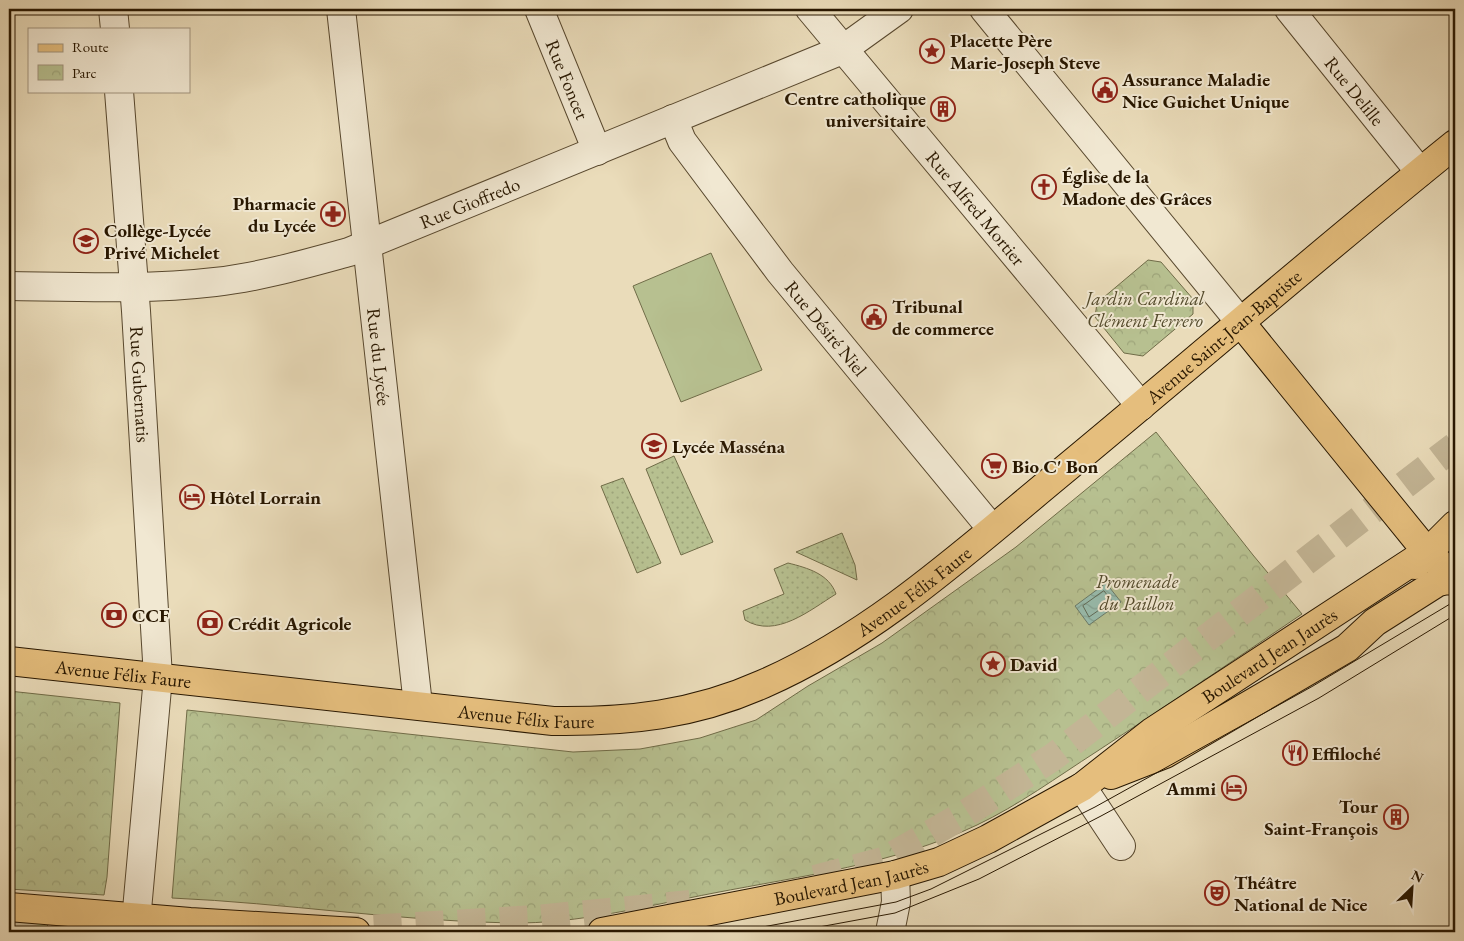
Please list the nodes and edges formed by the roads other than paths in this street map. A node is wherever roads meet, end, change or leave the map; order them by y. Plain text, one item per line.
1 (113, 9) edge
2 (341, 9) edge
3 (539, 9) edge
4 (810, 9) edge
5 (899, 9) edge
6 (984, 9) edge
7 (1289, 9) edge
8 (114, 28) edge
9 (842, 50) junction
10 (119, 92) edge
11 (673, 119) junction
12 (1455, 144) edge
13 (597, 151) junction
14 (1420, 172) junction
15 (367, 245) junction
16 (9, 286) edge
17 (134, 286) junction
18 (1241, 323) junction
19 (1141, 406) junction
20 (1455, 525) edge
21 (992, 529) junction
22 (1427, 552) junction
23 (1455, 580) edge
24 (1375, 622) junction
25 (1317, 643) junction
26 (9, 661) edge
27 (158, 677) junction
28 (418, 705) junction
29 (1166, 737) dead end
30 (1082, 787) junction
31 (1121, 846) dead end
32 (895, 875) junction
33 (9, 907) edge
34 (135, 925) edge
35 (356, 932) edge
36 (602, 932) edge
37 (890, 932) edge

1 - 8 street
2 - 15 street, Rue du Lycée
3 - 13 street, Rue Foncet
4 - 9 street, Rue Alfred Mortier
5 - 9 street, Rue Gioffredo
6 - 18 street
7 - 14 street, Rue Delille
9 - 11 street, Rue Gioffredo
9 - 19 street, Rue Alfred Mortier
10 - 17 street, Rue Gubernatis
11 - 13 street, Rue Gioffredo
11 - 21 street, Rue Désiré Niel
12 - 14 main road, Avenue Saint-Jean-Baptiste
13 - 15 street, Rue Gioffredo
14 - 18 main road, Avenue Saint-Jean-Baptiste
15 - 17 street, Rue Gioffredo
15 - 28 street, Rue du Lycée
16 - 17 street, Rue Gioffredo
17 - 27 street, Rue Gubernatis
18 - 19 main road, Avenue Saint-Jean-Baptiste
18 - 22 main road
19 - 21 main road, Avenue Saint-Jean-Baptiste
20 - 22 main road
21 - 28 main road, Avenue Félix Faure
22 - 23 main road, Boulevard Jean Jaurès
22 - 25 main road
22 - 30 main road, Boulevard Jean Jaurès
23 - 24 main road, Boulevard Jean Jaurès
24 - 25 main road
24 - 30 main road, Boulevard Jean Jaurès
25 - 29 main road
26 - 27 main road, Avenue Félix Faure
27 - 28 main road, Avenue Félix Faure
27 - 34 street, Rue Gubernatis
30 - 31 street
30 - 32 main road, Boulevard Jean Jaurès
32 - 36 main road, Boulevard Jean Jaurès
32 - 37 street
33 - 34 main road
34 - 35 main road

